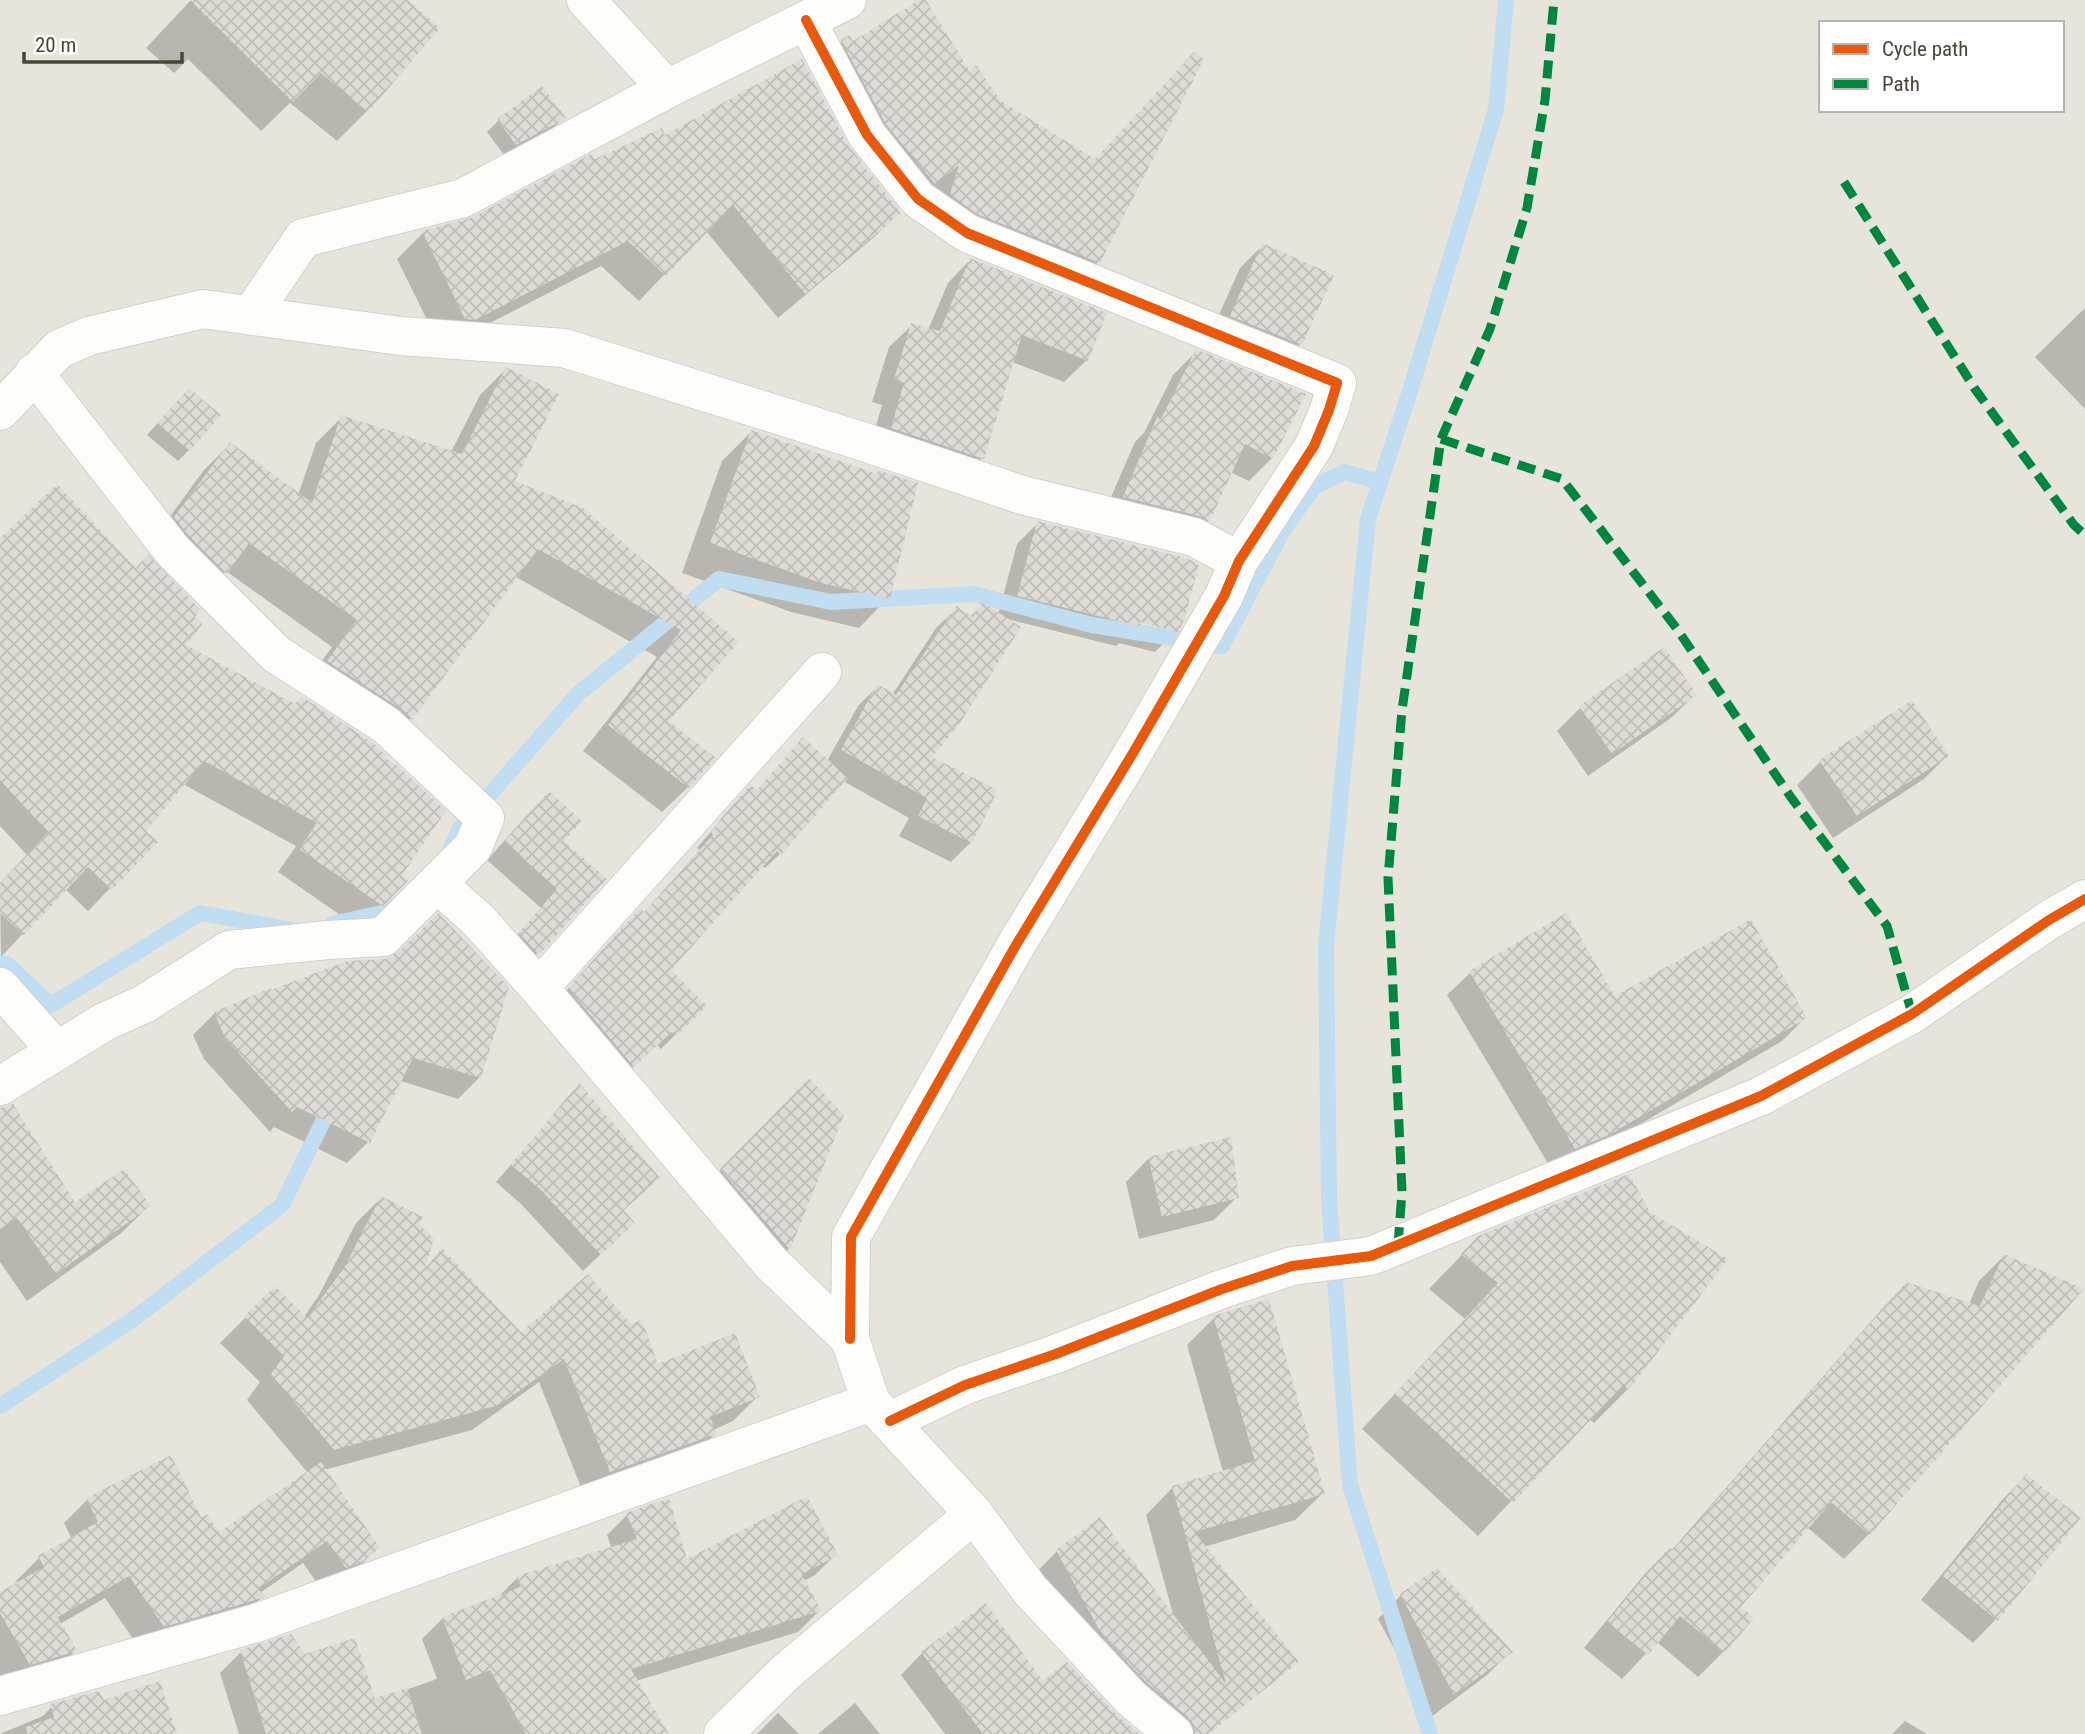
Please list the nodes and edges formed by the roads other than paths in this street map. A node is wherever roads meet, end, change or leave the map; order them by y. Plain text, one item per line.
1 (586, 0) edge
2 (847, 0) edge
3 (806, 20) junction
4 (667, 89) junction
5 (251, 315) junction
6 (34, 373) junction
7 (0, 411) edge
8 (1240, 561) junction
9 (822, 672) dead end
10 (439, 884) junction
11 (2085, 899) edge
12 (0, 987) edge
13 (539, 988) junction
14 (56, 1050) junction
15 (0, 1086) edge
16 (850, 1339) junction
17 (881, 1411) junction
18 (974, 1514) junction
19 (0, 1696) edge
20 (723, 1734) edge
21 (1174, 1734) edge

1 - 4 street
2 - 3 street
3 - 4 street
3 - 8 street
4 - 5 street
5 - 6 street
5 - 8 street
6 - 7 street
6 - 10 street
8 - 16 street
9 - 13 street
10 - 13 street
10 - 14 street
11 - 17 street
12 - 14 street
13 - 16 street
14 - 15 street
16 - 17 street
17 - 18 street
17 - 19 street
18 - 20 street
18 - 21 street

